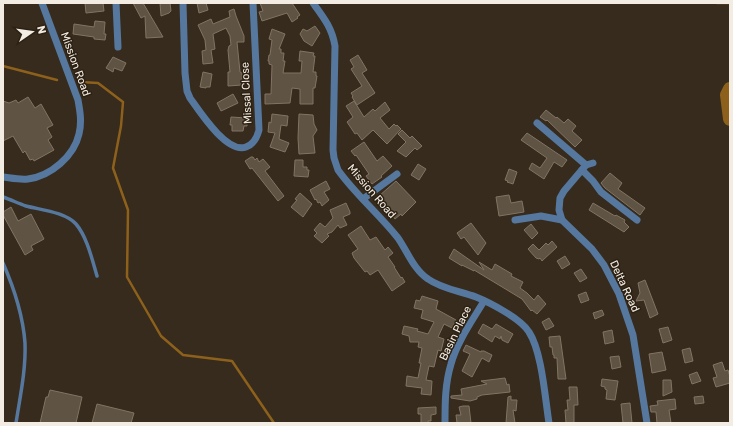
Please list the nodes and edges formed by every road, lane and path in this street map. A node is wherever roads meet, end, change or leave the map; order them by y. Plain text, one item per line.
1 (42, 3) edge
2 (116, 3) edge
3 (183, 3) edge
4 (253, 3) edge
5 (313, 3) edge
6 (118, 47) dead end
7 (537, 123) dead end
8 (587, 166) junction
9 (397, 174) dead end
10 (3, 177) edge
11 (3, 197) edge
12 (364, 199) junction
13 (516, 220) dead end
14 (562, 220) junction
15 (637, 220) dead end
16 (3, 263) edge
17 (97, 276) dead end
18 (484, 301) junction
19 (16, 423) edge
20 (446, 423) edge
21 (549, 423) edge
22 (647, 423) edge

1 - 10 street, Mission Road
2 - 6 street
3 - 4 street, Missal Close
5 - 12 street, Mission Road
7 - 8 street
8 - 14 street
8 - 15 street
9 - 12 street
11 - 17 lane
12 - 18 street, Mission Road
13 - 14 street
14 - 22 street, Delta Road
16 - 19 lane
18 - 20 street, Basin Place
18 - 21 street, Mission Road

